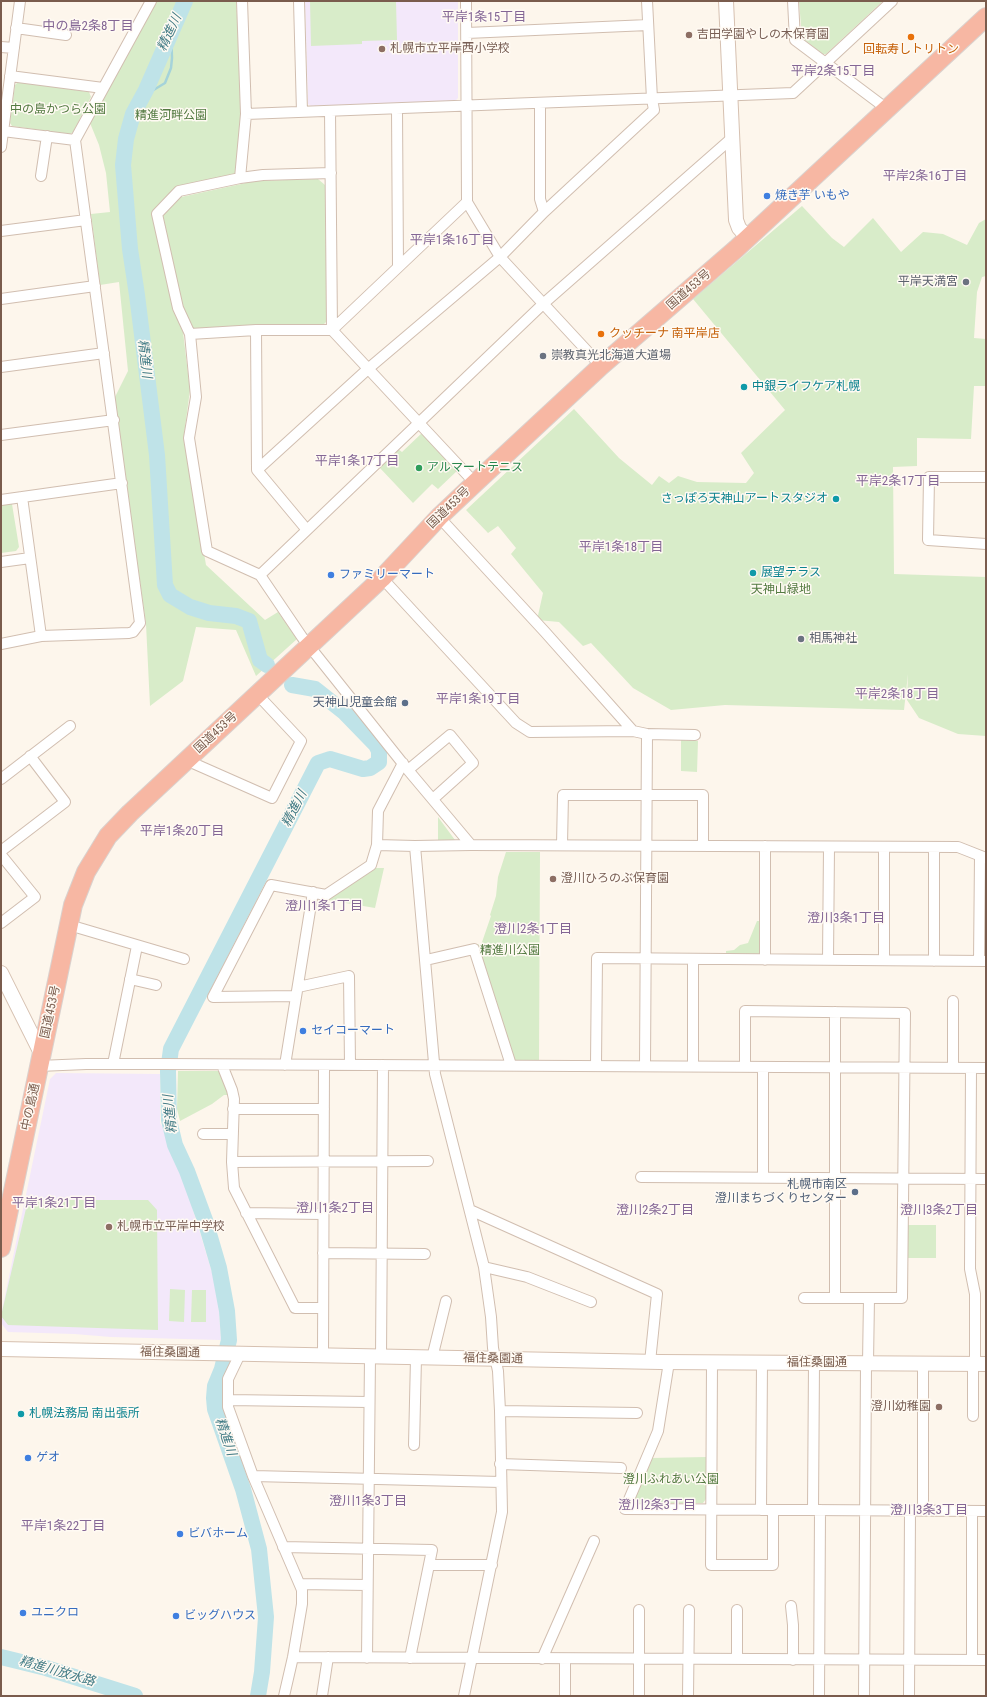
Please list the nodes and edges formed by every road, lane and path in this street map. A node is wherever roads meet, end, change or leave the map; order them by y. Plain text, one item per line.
1 (20, 1) edge
2 (151, 1) edge
3 (242, 1) edge
4 (299, 1) edge
5 (466, 1) edge
6 (647, 1) edge
7 (726, 1) edge
8 (793, 1) edge
9 (892, 1) edge
10 (986, 17) edge
11 (648, 25) junction
12 (16, 28) junction
13 (467, 33) junction
14 (66, 35) dead end
15 (1, 47) edge
16 (14, 48) junction
17 (825, 63) junction
18 (10, 76) junction
19 (103, 88) junction
20 (730, 96) junction
21 (652, 99) junction
22 (540, 103) junction
23 (468, 106) junction
24 (397, 109) junction
25 (887, 109) junction
26 (330, 111) junction
27 (302, 112) junction
28 (246, 114) junction
29 (3, 130) junction
30 (46, 136) junction
31 (732, 138) junction
32 (75, 140) junction
33 (1, 146) edge
34 (331, 173) junction
35 (41, 176) dead end
36 (240, 178) junction
37 (467, 202) junction
38 (544, 212) junction
39 (86, 220) junction
40 (1, 231) edge
41 (748, 238) junction
42 (500, 257) junction
43 (398, 267) junction
44 (95, 286) junction
45 (1, 299) edge
46 (543, 304) junction
47 (256, 330) junction
48 (332, 330) junction
49 (190, 334) junction
50 (104, 353) junction
51 (601, 366) junction
52 (1, 367) edge
53 (369, 368) junction
54 (114, 420) junction
55 (419, 422) junction
56 (1, 435) edge
57 (257, 470) junction
58 (986, 478) edge
59 (122, 483) junction
60 (475, 483) junction
61 (22, 497) junction
62 (1, 500) edge
63 (439, 517) junction
64 (308, 530) junction
65 (986, 544) edge
66 (30, 558) junction
67 (1, 562) edge
68 (260, 575) junction
69 (382, 578) junction
70 (41, 636) junction
71 (1, 644) edge
72 (309, 645) junction
73 (257, 694) junction
74 (70, 726) dead end
75 (633, 731) junction
76 (647, 734) junction
77 (695, 735) dead end
78 (30, 756) junction
79 (186, 760) junction
80 (405, 766) junction
81 (1, 779) edge
82 (646, 796) junction
83 (433, 799) junction
84 (471, 845) junction
85 (562, 845) junction
86 (378, 846) junction
87 (415, 846) junction
88 (646, 846) junction
89 (703, 846) junction
90 (765, 846) junction
91 (829, 847) junction
92 (884, 847) junction
93 (934, 847) junction
94 (1, 851) edge
95 (1, 855) edge
96 (983, 857) edge
97 (313, 892) junction
98 (1, 923) edge
99 (69, 925) junction
100 (137, 946) junction
101 (184, 959) dead end
102 (646, 959) junction
103 (426, 960) junction
104 (693, 960) junction
105 (765, 960) junction
106 (828, 960) junction
107 (884, 960) junction
108 (934, 961) junction
109 (983, 961) edge
110 (1, 973) edge
111 (130, 979) junction
112 (156, 985) dead end
113 (297, 992) junction
114 (953, 1001) dead end
115 (835, 1012) junction
116 (41, 1060) junction
117 (113, 1064) junction
118 (222, 1065) junction
119 (285, 1065) junction
120 (324, 1065) junction
121 (350, 1065) junction
122 (382, 1065) junction
123 (435, 1065) junction
124 (511, 1066) junction
125 (596, 1066) junction
126 (645, 1066) junction
127 (693, 1066) junction
128 (745, 1067) junction
129 (763, 1067) junction
130 (834, 1067) junction
131 (904, 1067) junction
132 (953, 1068) junction
133 (971, 1068) junction
134 (986, 1068) edge
135 (234, 1109) junction
136 (324, 1109) junction
137 (203, 1134) dead end
138 (233, 1134) junction
139 (382, 1161) junction
140 (428, 1161) dead end
141 (232, 1162) junction
142 (324, 1162) junction
143 (641, 1177) dead end
144 (763, 1177) junction
145 (835, 1178) junction
146 (903, 1178) junction
147 (971, 1179) junction
148 (986, 1179) edge
149 (470, 1210) junction
150 (246, 1213) junction
151 (323, 1214) junction
152 (1, 1248) edge
153 (323, 1253) junction
154 (381, 1254) junction
155 (425, 1254) dead end
156 (484, 1267) junction
157 (804, 1298) dead end
158 (835, 1298) junction
159 (869, 1298) junction
160 (446, 1301) dead end
161 (591, 1302) dead end
162 (323, 1308) junction
163 (1, 1349) edge
164 (231, 1354) junction
165 (323, 1356) junction
166 (375, 1357) junction
167 (416, 1358) junction
168 (432, 1358) junction
169 (496, 1359) junction
170 (650, 1362) junction
171 (669, 1362) junction
172 (712, 1362) junction
173 (762, 1362) junction
174 (814, 1363) junction
175 (867, 1363) junction
176 (923, 1363) junction
177 (978, 1364) edge
178 (228, 1400) junction
179 (369, 1402) junction
180 (500, 1411) junction
181 (637, 1413) dead end
182 (973, 1416) dead end
183 (414, 1444) dead end
184 (500, 1464) junction
185 (621, 1468) dead end
186 (252, 1476) junction
187 (368, 1479) junction
188 (501, 1482) junction
189 (711, 1509) junction
190 (761, 1510) junction
191 (773, 1510) junction
192 (816, 1510) junction
193 (865, 1510) junction
194 (910, 1511) junction
195 (923, 1511) junction
196 (972, 1511) junction
197 (986, 1511) edge
198 (594, 1541) dead end
199 (283, 1546) junction
200 (368, 1549) junction
201 (429, 1565) junction
202 (492, 1565) junction
203 (300, 1584) junction
204 (368, 1585) junction
205 (791, 1606) dead end
206 (639, 1610) dead end
207 (689, 1610) dead end
208 (737, 1610) dead end
209 (293, 1657) junction
210 (328, 1657) junction
211 (367, 1658) junction
212 (410, 1658) junction
213 (472, 1658) junction
214 (542, 1659) junction
215 (565, 1659) junction
216 (639, 1659) junction
217 (688, 1660) junction
218 (737, 1660) junction
219 (793, 1660) junction
220 (819, 1660) junction
221 (864, 1660) junction
222 (909, 1660) junction
223 (972, 1660) junction
224 (986, 1660) edge
225 (284, 1696) edge
226 (322, 1696) edge
227 (464, 1696) edge
228 (565, 1696) edge
229 (638, 1696) edge
230 (688, 1696) edge
231 (819, 1696) edge
232 (864, 1696) edge
233 (909, 1696) edge

1 - 12 street
2 - 19 street
3 - 28 street
4 - 27 street
5 - 13 street
6 - 11 street
7 - 20 street
8 - 17 street
9 - 17 street
10 - 25 highway, 国道453号
11 - 13 street
11 - 21 street
12 - 14 street
12 - 16 street
13 - 23 street
15 - 16 street
16 - 18 street
17 - 20 street
17 - 25 street
18 - 19 street
18 - 29 street
19 - 32 street
20 - 21 street
20 - 31 street
21 - 22 street
21 - 38 street
22 - 23 street
22 - 38 street
23 - 24 street
23 - 37 street
24 - 26 street
24 - 43 street
25 - 41 highway, 国道453号
26 - 27 street
26 - 34 street
27 - 28 street
28 - 36 street
29 - 30 street
29 - 33 street
30 - 32 street
30 - 35 street
31 - 41 street
31 - 46 street
32 - 39 street
34 - 36 street
34 - 48 street
36 - 49 street
37 - 42 street
37 - 43 street
38 - 42 street
39 - 40 street
39 - 44 street
41 - 51 highway, 国道453号
42 - 46 street
42 - 53 street
43 - 48 street
44 - 45 street
44 - 50 street
46 - 51 street
46 - 55 street
47 - 48 street
47 - 49 street
47 - 57 street
48 - 53 street
49 - 68 street
50 - 52 street
50 - 54 street
51 - 60 highway, 国道453号
53 - 55 street
53 - 57 street
54 - 56 street
54 - 59 street
55 - 60 street
55 - 64 street
57 - 64 street
58 - 65 street
59 - 61 street
59 - 70 street
60 - 63 highway, 国道453号
61 - 62 street
61 - 66 street
63 - 69 highway, 国道453号
63 - 75 street
64 - 68 street
66 - 67 street
66 - 70 street
68 - 72 street
69 - 72 highway, 国道453号
69 - 75 street
70 - 71 street
72 - 73 highway, 国道453号
72 - 80 street
73 - 79 highway, 国道453号
73 - 79 street
74 - 78 street
75 - 76 street
76 - 77 street
76 - 82 street
78 - 81 street
78 - 94 street
79 - 99 highway, 国道453号
80 - 83 street
80 - 83 street
80 - 86 street
82 - 85 street
82 - 88 street
82 - 89 street
83 - 84 street
84 - 85 street
84 - 87 street
85 - 88 street
86 - 87 street
86 - 97 street
87 - 103 street
88 - 89 street
88 - 102 street
89 - 90 street
90 - 91 street
90 - 105 street
91 - 92 street
91 - 106 street
92 - 93 street
92 - 107 street
93 - 96 street
93 - 108 street
95 - 98 street
96 - 109 street
97 - 113 street
97 - 113 street
99 - 100 street
99 - 116 highway, 国道453号
100 - 101 street
100 - 111 street
102 - 104 street
102 - 125 street
102 - 126 street
103 - 123 street
103 - 124 street
104 - 105 street
104 - 127 street
105 - 106 street
106 - 107 street
107 - 108 street
108 - 109 street
110 - 116 street
111 - 112 street
111 - 117 street
113 - 119 street
113 - 121 street
114 - 132 street
115 - 128 street
115 - 130 street
115 - 131 street
116 - 117 street
116 - 152 highway, 中の島通
117 - 118 street
118 - 119 street
118 - 135 street
119 - 120 street
120 - 121 street
120 - 136 street
121 - 122 street
122 - 123 street
122 - 139 street
123 - 124 street
123 - 149 street
124 - 125 street
125 - 126 street
126 - 127 street
127 - 128 street
128 - 129 street
129 - 130 street
129 - 144 street
130 - 131 street
130 - 145 street
131 - 132 street
131 - 146 street
132 - 133 street
133 - 134 street
133 - 147 street
135 - 136 street
135 - 138 street
136 - 142 street
137 - 138 street
138 - 141 street
139 - 140 street
139 - 142 street
139 - 154 street
141 - 142 street
141 - 150 street
142 - 151 street
143 - 144 street
144 - 145 street
145 - 146 street
145 - 158 street
146 - 147 street
146 - 159 street
147 - 148 street
147 - 177 street
149 - 156 street
149 - 170 street
150 - 151 street
150 - 162 street
151 - 153 street
153 - 154 street
153 - 162 street
154 - 155 street
154 - 166 street
156 - 161 street
156 - 169 street
157 - 158 street
158 - 159 street
159 - 175 street
160 - 168 street
162 - 165 street
163 - 164 street, 福住桑園通
164 - 165 street, 福住桑園通
164 - 178 street
165 - 166 street, 福住桑園通
166 - 167 street, 福住桑園通
166 - 179 street
167 - 168 street, 福住桑園通
167 - 183 street
168 - 169 street, 福住桑園通
169 - 170 street, 福住桑園通
169 - 180 street
170 - 171 street, 福住桑園通
171 - 172 street, 福住桑園通
171 - 189 street
172 - 173 street, 福住桑園通
172 - 189 street
173 - 174 street, 福住桑園通
173 - 190 street
174 - 175 street, 福住桑園通
174 - 192 street
175 - 176 street, 福住桑園通
175 - 193 street
176 - 177 street, 福住桑園通
176 - 195 street
177 - 182 street
178 - 179 street
178 - 186 street
179 - 187 street
180 - 181 street
180 - 184 street
184 - 185 street
184 - 188 street
186 - 187 street
186 - 199 street
187 - 188 street
187 - 200 street
188 - 202 street
189 - 190 street
189 - 191 street
190 - 191 street
191 - 192 street
192 - 193 street
192 - 220 street
193 - 194 street
193 - 221 street
194 - 195 street
194 - 222 street
195 - 196 street
196 - 197 street
196 - 223 street
198 - 214 street
199 - 200 street
199 - 203 street
200 - 201 street
200 - 204 street
201 - 202 street
201 - 212 street
202 - 213 street
203 - 204 street
203 - 209 street
204 - 211 street
205 - 219 street
206 - 216 street
207 - 217 street
208 - 218 street
209 - 210 street
209 - 225 street
210 - 211 street
210 - 226 street
211 - 212 street
212 - 213 street
213 - 214 street
213 - 227 street
214 - 215 street
215 - 216 street
215 - 228 street
216 - 217 street
216 - 229 street
217 - 218 street
217 - 230 street
218 - 219 street
219 - 220 street
220 - 221 street
220 - 231 street
221 - 222 street
221 - 232 street
222 - 223 street
222 - 233 street
223 - 224 street

